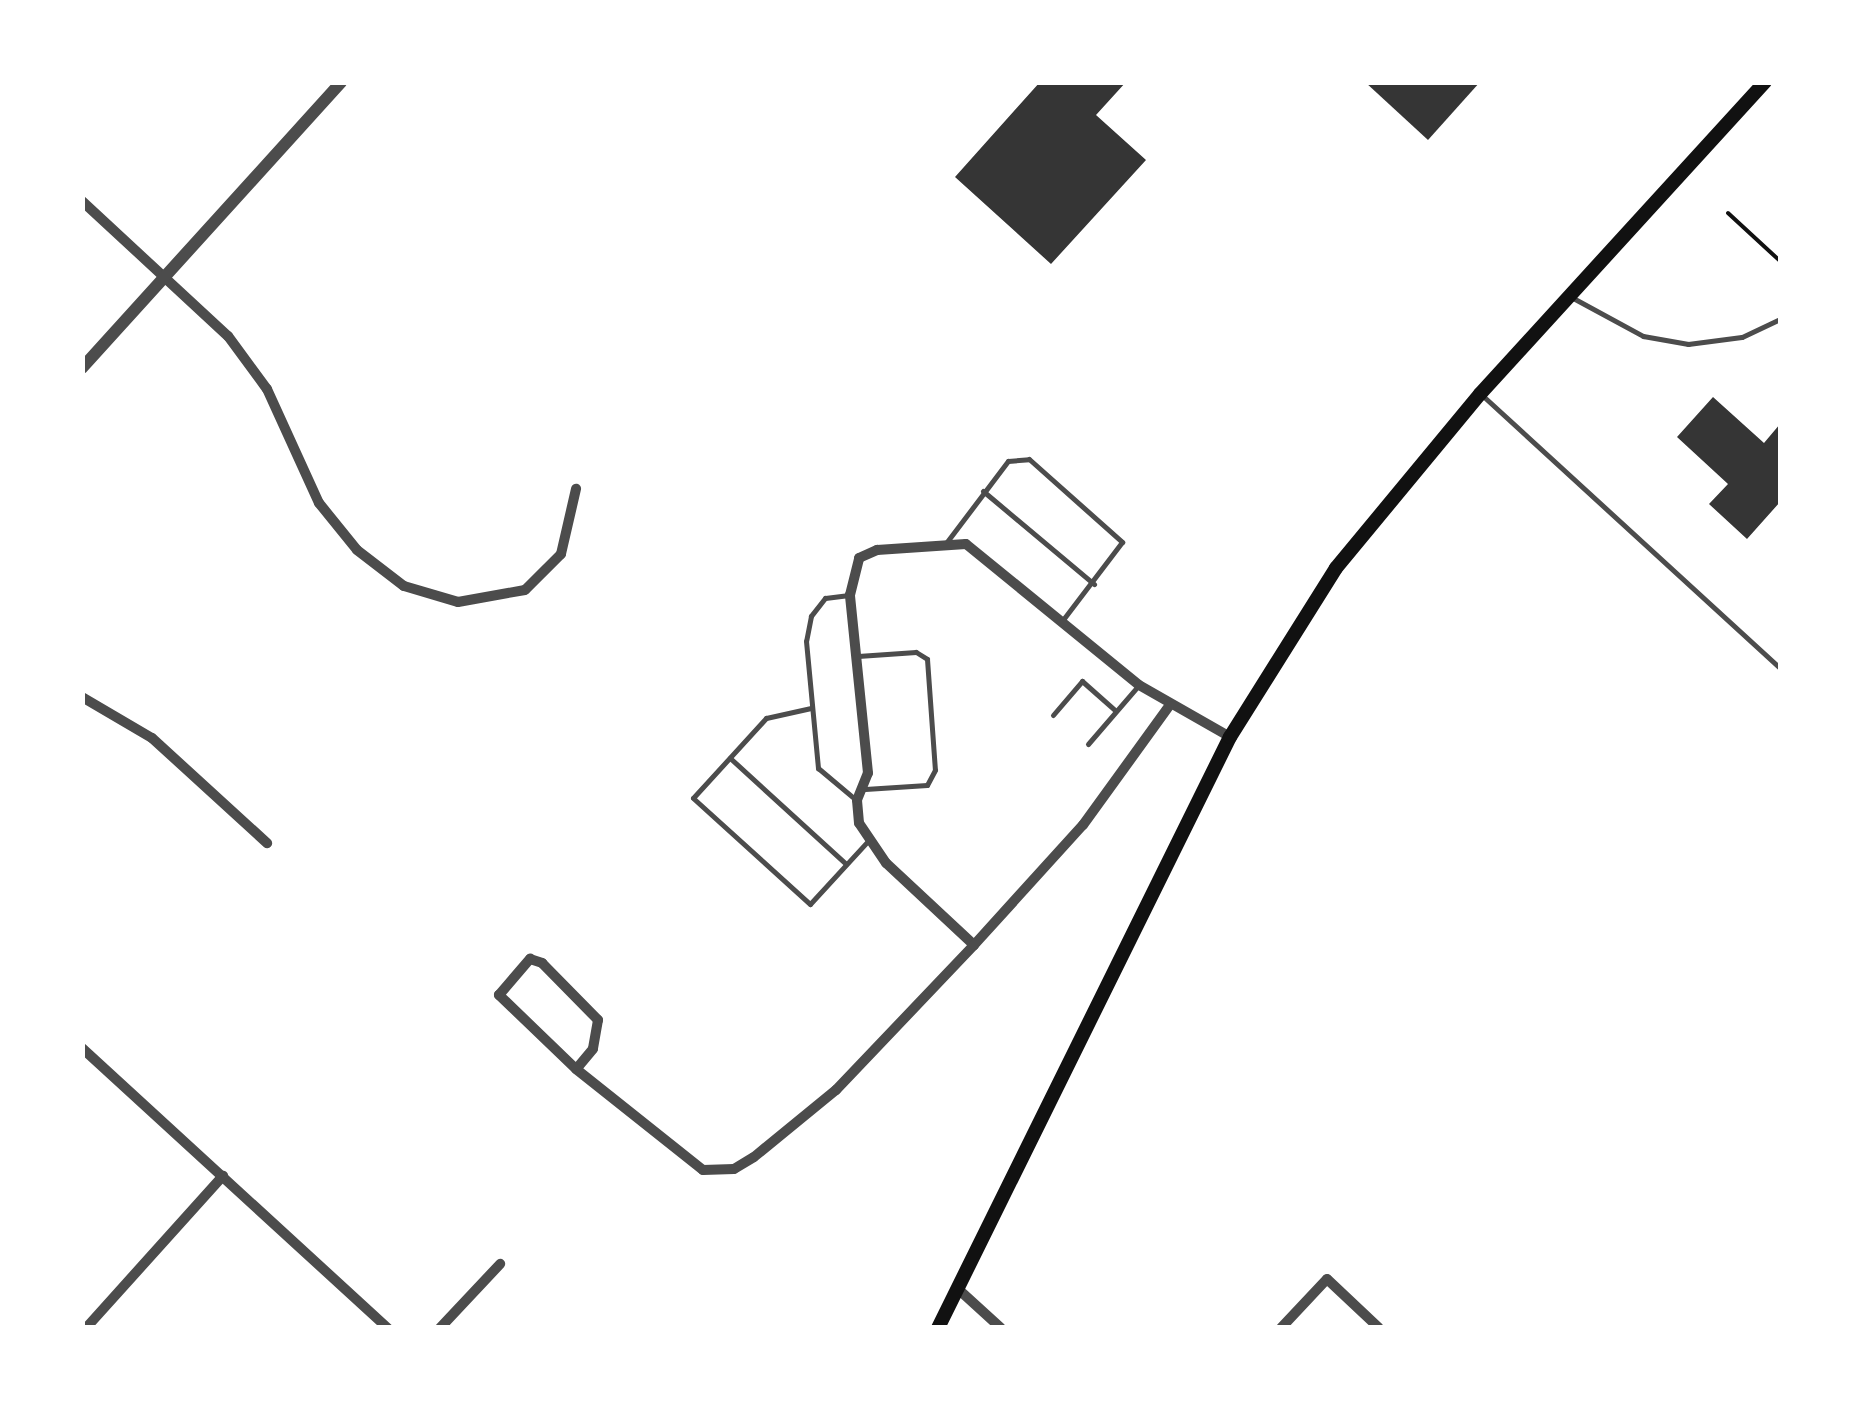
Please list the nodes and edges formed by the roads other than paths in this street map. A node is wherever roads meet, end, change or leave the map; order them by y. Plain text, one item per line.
1 (341, 82) edge
2 (1765, 82) edge
3 (82, 201) edge
4 (166, 275) junction
5 (1570, 296) junction
6 (1780, 320) edge
7 (82, 368) edge
8 (1480, 394) junction
9 (576, 489) dead end
10 (983, 491) junction
11 (946, 544) junction
12 (1094, 584) junction
13 (850, 595) junction
14 (1062, 621) junction
15 (858, 656) junction
16 (1780, 668) edge
17 (1139, 685) junction
18 (82, 697) edge
19 (1170, 706) junction
20 (811, 708) junction
21 (1116, 711) junction
22 (1053, 715) dead end
23 (1230, 738) junction
24 (1088, 744) dead end
25 (730, 758) junction
26 (865, 789) junction
27 (858, 800) junction
28 (267, 842) dead end
29 (867, 842) junction
30 (846, 864) junction
31 (974, 945) junction
32 (82, 1048) edge
33 (576, 1069) junction
34 (222, 1176) junction
35 (500, 1264) dead end
36 (958, 1288) junction
37 (86, 1328) edge
38 (388, 1328) edge
39 (440, 1328) edge
40 (938, 1328) edge
41 (1001, 1328) edge
42 (1280, 1328) edge
43 (1379, 1328) edge

1 - 4 street
2 - 5 main road
3 - 4 street
4 - 7 street
4 - 9 street
5 - 6 lane
5 - 8 main road
8 - 16 lane
8 - 23 main road
10 - 11 lane
10 - 12 lane
10 - 12 lane
11 - 13 street
11 - 14 street
12 - 14 lane
13 - 15 street
13 - 20 lane
14 - 17 street
15 - 26 street
15 - 26 lane
17 - 19 street
17 - 21 lane
18 - 28 street
19 - 23 street
19 - 31 street
20 - 25 lane
20 - 27 lane
21 - 22 lane
21 - 24 lane
23 - 36 main road
25 - 30 lane
25 - 30 lane
26 - 27 street
27 - 29 street
29 - 30 lane
29 - 31 street
31 - 33 street
32 - 34 street
33 - 33 street
34 - 37 street
34 - 38 street
35 - 39 street
36 - 40 main road
36 - 41 street
42 - 43 street

